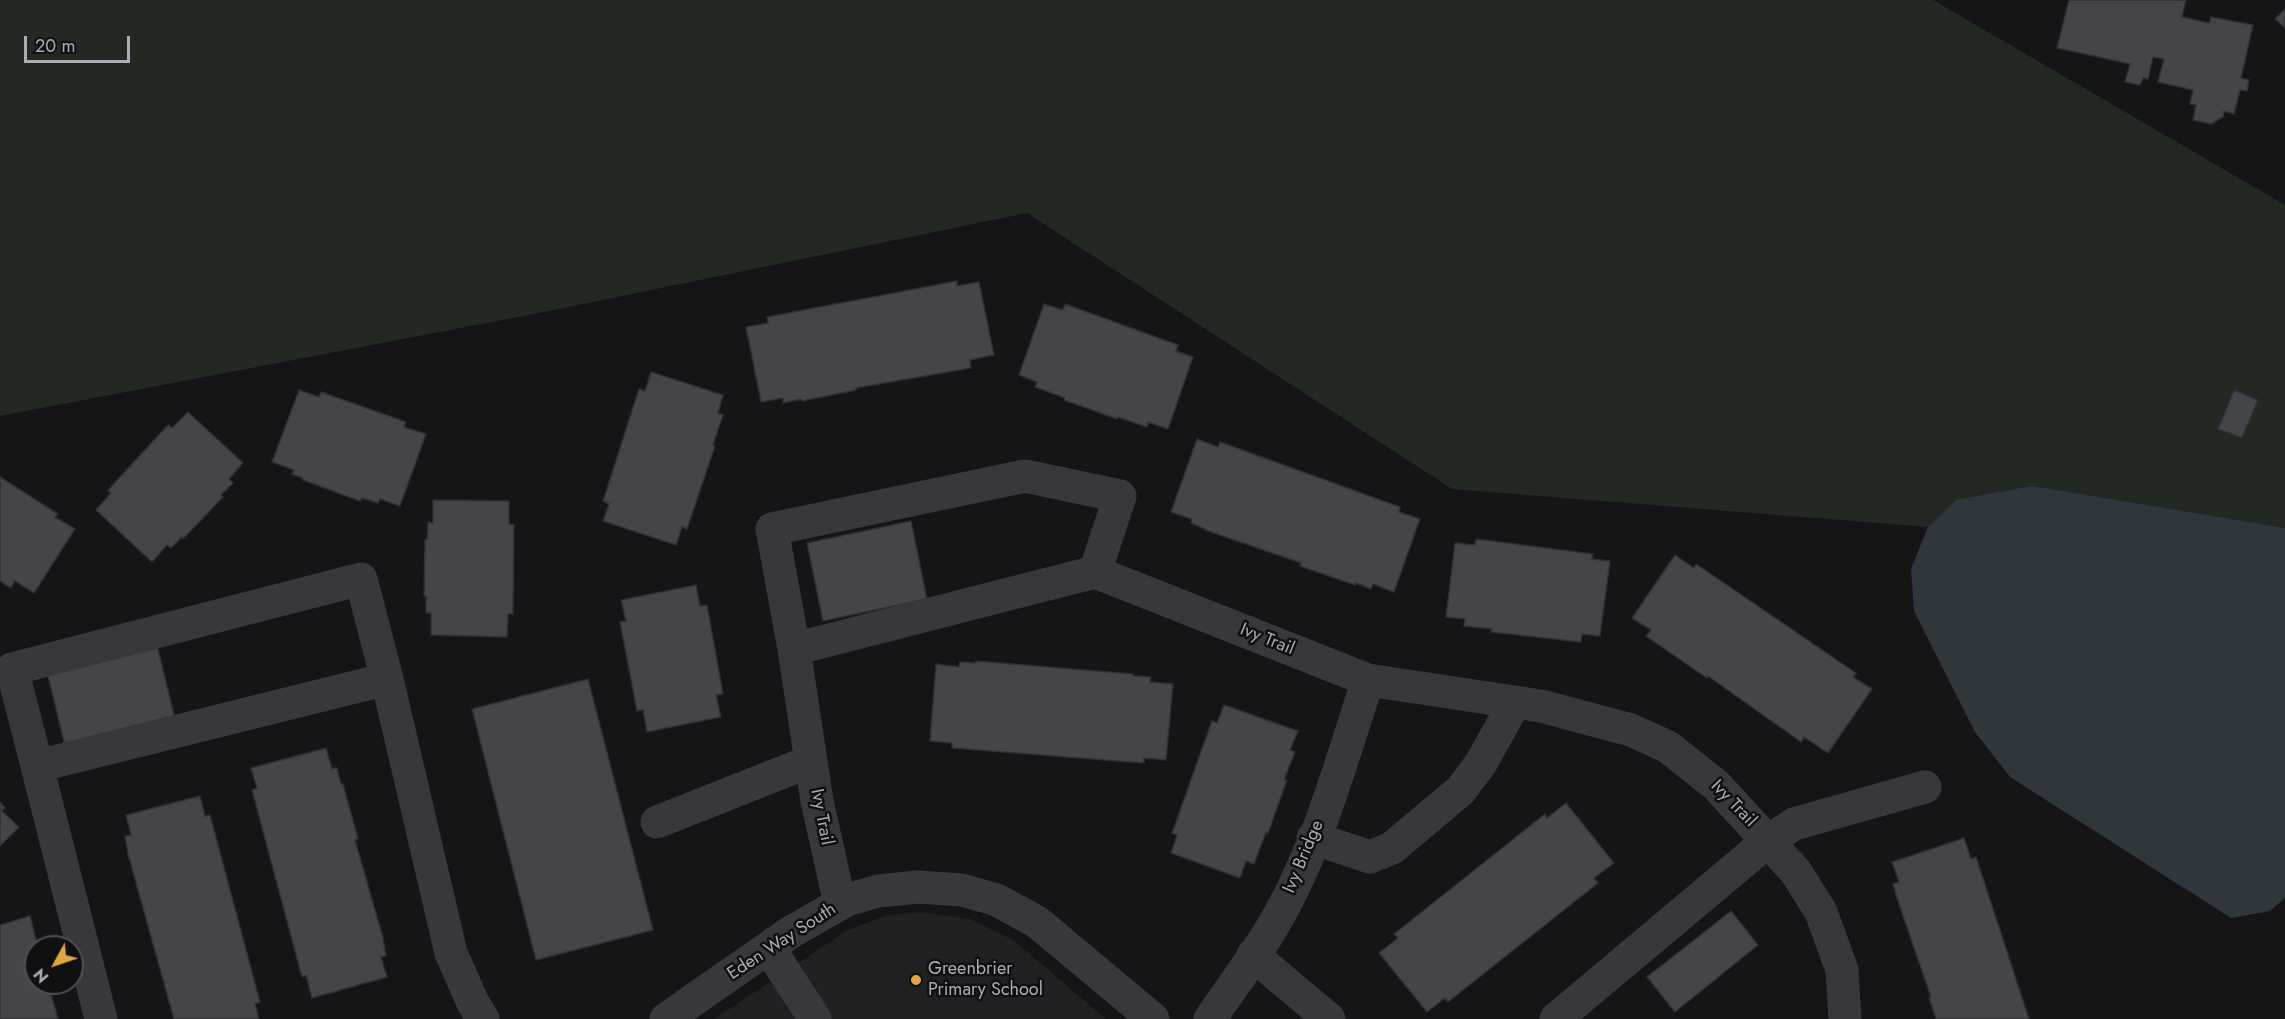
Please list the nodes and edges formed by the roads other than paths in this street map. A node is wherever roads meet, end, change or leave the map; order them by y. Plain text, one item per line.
1 (1095, 572) junction
2 (794, 649) junction
3 (387, 680) junction
4 (1368, 680) junction
5 (1515, 702) junction
6 (811, 761) junction
7 (37, 766) junction
8 (1924, 787) dead end
9 (657, 822) dead end
10 (1313, 838) junction
11 (1768, 841) junction
12 (840, 904) junction
13 (769, 948) junction
14 (1253, 955) junction
15 (101, 1019) edge
16 (483, 1019) edge
17 (666, 1019) edge
18 (815, 1019) edge
19 (1153, 1019) edge
20 (1210, 1019) edge
21 (1329, 1019) edge
22 (1556, 1019) edge
23 (1845, 1019) edge

1 - 2 street
1 - 2 street, Ivy Trail
1 - 4 street, Ivy Trail
2 - 6 street, Ivy Trail
3 - 7 street
3 - 7 street
3 - 16 street
4 - 5 street, Ivy Trail
4 - 10 street, Ivy Bridge
5 - 10 street
5 - 11 street, Ivy Trail
6 - 9 street
6 - 12 street, Ivy Trail
7 - 15 street
8 - 11 street
10 - 14 street, Ivy Bridge
11 - 22 street
11 - 23 street, Ivy Trail
12 - 13 street, Eden Way South
12 - 19 street, Eden Way South
13 - 17 street, Eden Way South
13 - 18 street
14 - 20 street, Ivy Bridge
14 - 21 street

